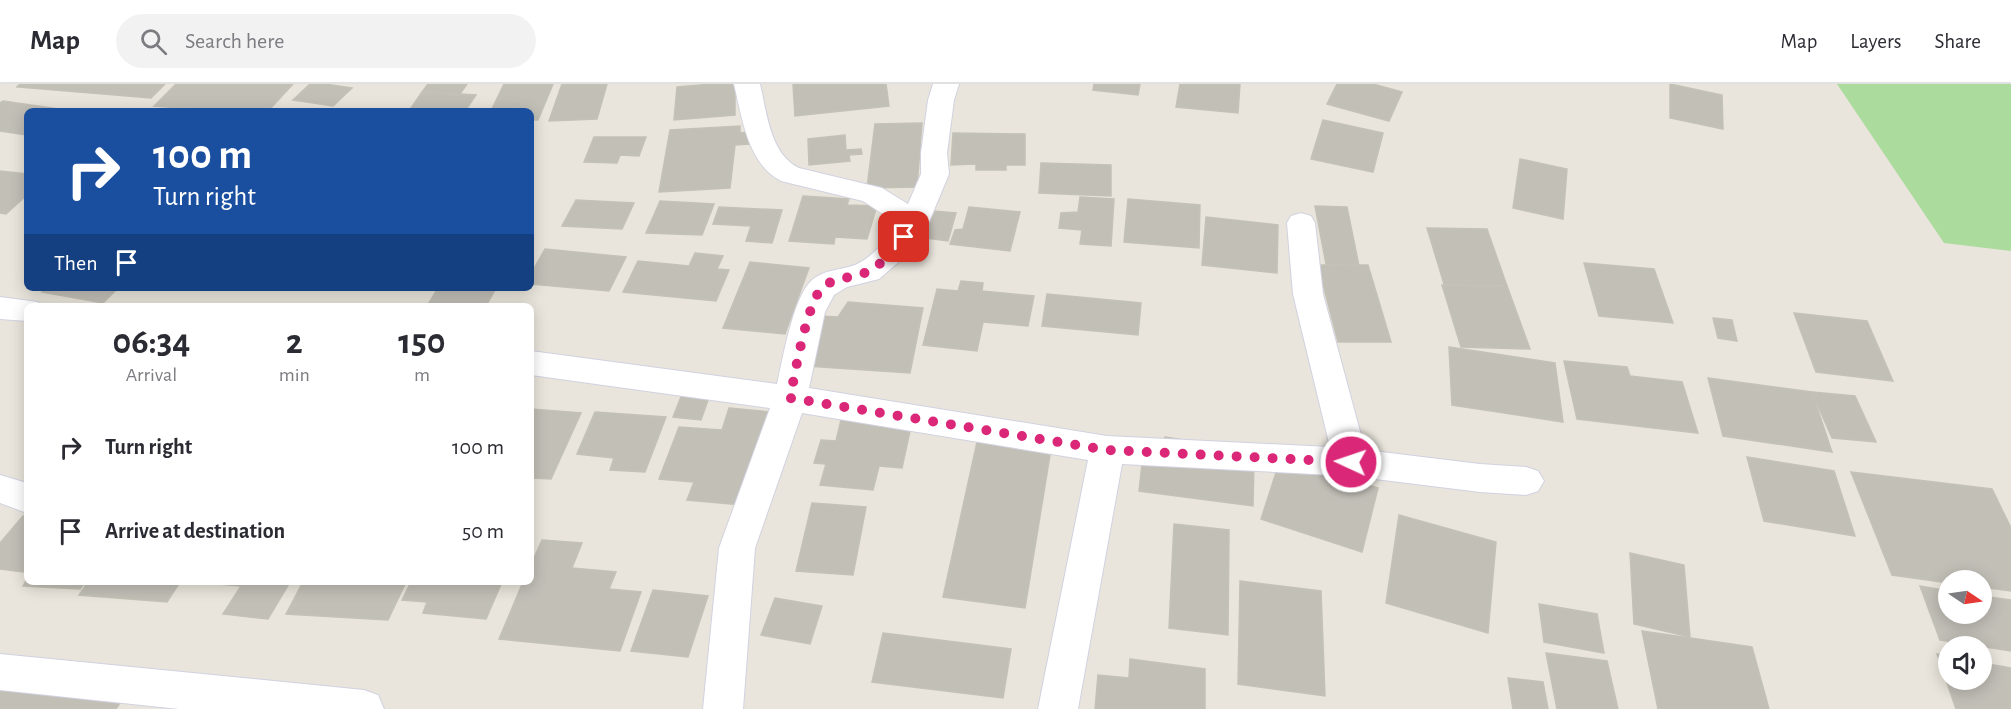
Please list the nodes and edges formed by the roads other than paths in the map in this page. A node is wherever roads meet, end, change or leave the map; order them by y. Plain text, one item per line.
1 (747, 84) edge
2 (946, 84) edge
3 (915, 222) junction
4 (1301, 223) dead end
5 (0, 308) edge
6 (24, 310) edge
7 (534, 363) edge
8 (790, 398) junction
9 (1107, 450) junction
10 (1351, 462) junction
11 (1526, 481) dead end
12 (0, 489) edge
13 (24, 497) edge
14 (0, 672) edge
15 (189, 701) edge
16 (364, 709) edge
17 (723, 709) edge
18 (1058, 709) edge

1 - 3 street
2 - 3 street
3 - 8 street
4 - 10 street
5 - 6 street
7 - 8 street
8 - 9 street
8 - 17 street
9 - 10 street
9 - 18 street
10 - 11 street
12 - 13 street
14 - 15 street
15 - 16 street

